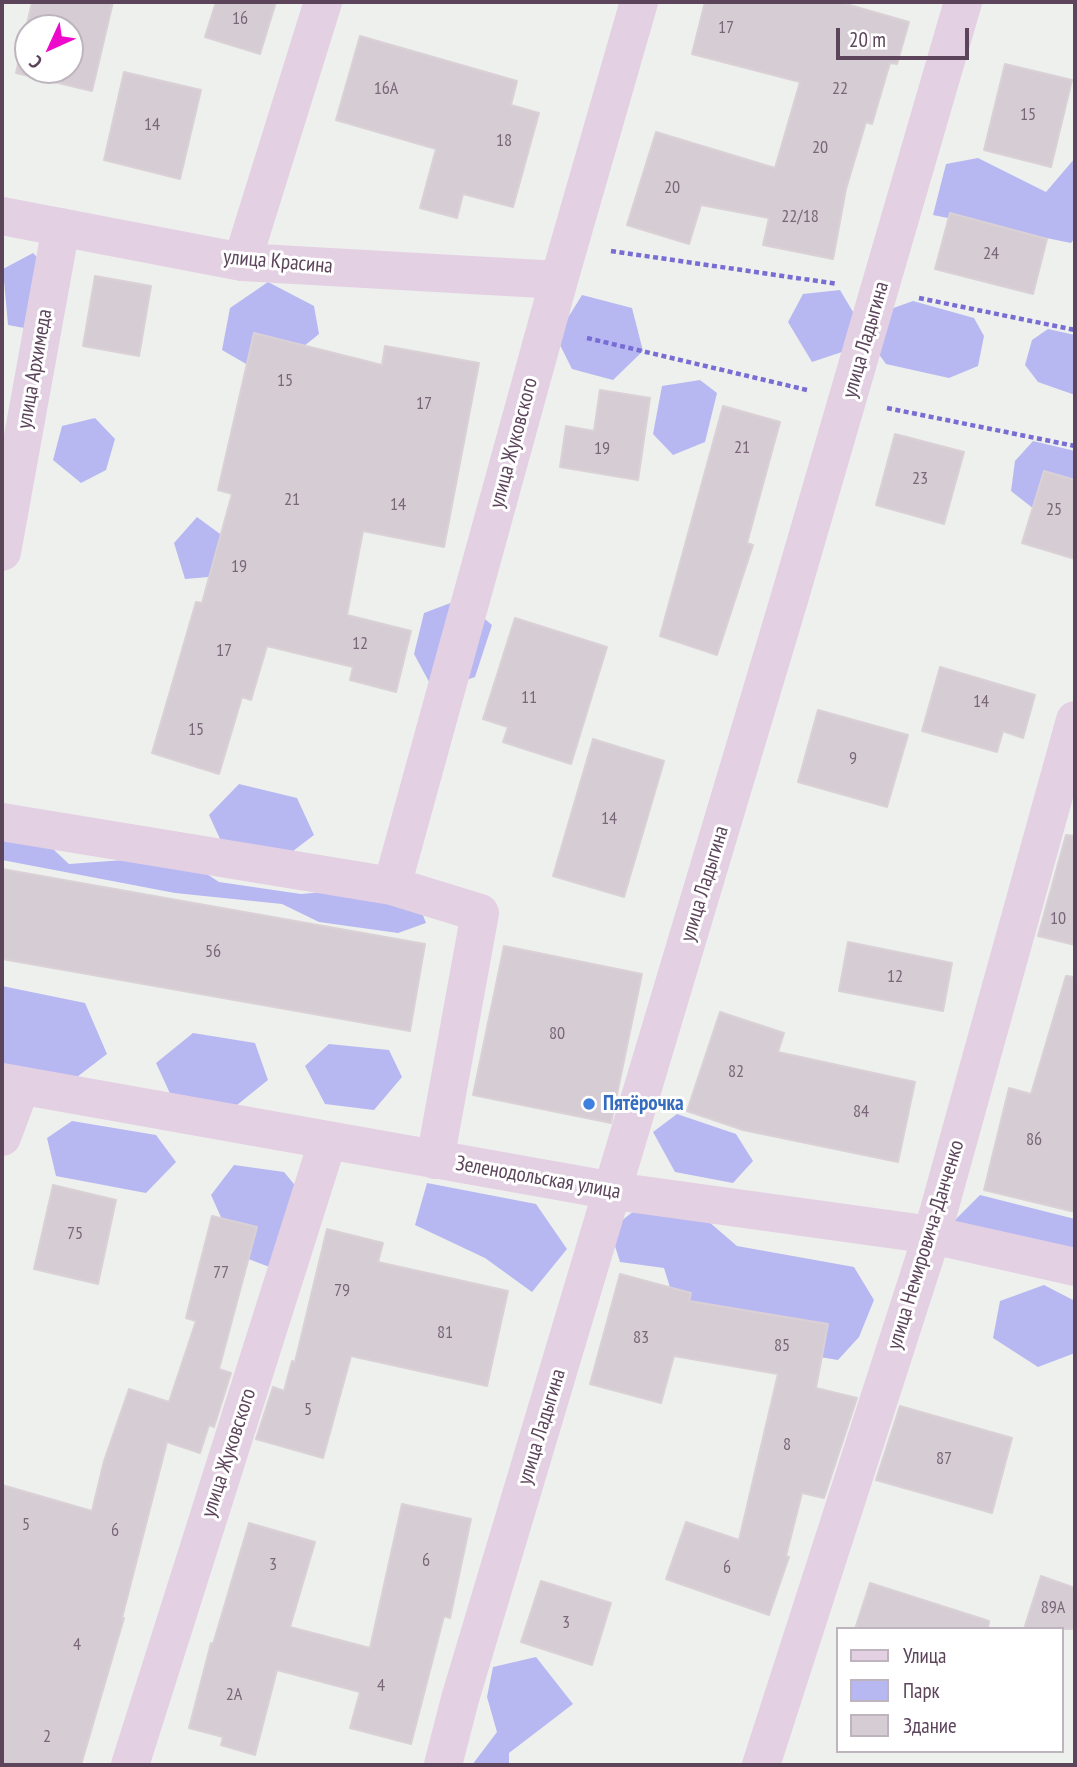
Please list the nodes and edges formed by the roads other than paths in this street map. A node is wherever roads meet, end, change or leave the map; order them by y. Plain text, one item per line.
1 (323, 2) edge
2 (639, 2) edge
3 (963, 2) edge
4 (2, 216) edge
5 (61, 227) junction
6 (242, 262) junction
7 (564, 262) junction
8 (2, 552) edge
9 (1075, 720) edge
10 (2, 821) edge
11 (392, 886) junction
12 (11, 1084) edge
13 (2, 1137) edge
14 (328, 1140) junction
15 (435, 1160) junction
16 (614, 1191) junction
17 (932, 1235) junction
18 (1075, 1267) edge
19 (130, 1765) edge
20 (443, 1765) edge
21 (761, 1765) edge

1 - 6 street
2 - 7 street, улица Жуковского
3 - 16 street, улица Ладыгина
4 - 5 street, улица Красина
5 - 6 street, улица Красина
5 - 8 street, улица Архимеда
6 - 7 street, улица Красина
7 - 11 street, улица Жуковского
9 - 17 street, улица Немировича-Данченко
10 - 11 street
11 - 15 street
12 - 13 street
12 - 14 street, Зеленодольская улица
14 - 15 street, Зеленодольская улица
14 - 19 street, улица Жуковского
15 - 16 street, Зеленодольская улица
16 - 17 street, Зеленодольская улица
16 - 20 street, улица Ладыгина
17 - 18 street, Зеленодольская улица
17 - 21 street, улица Немировича-Данченко

